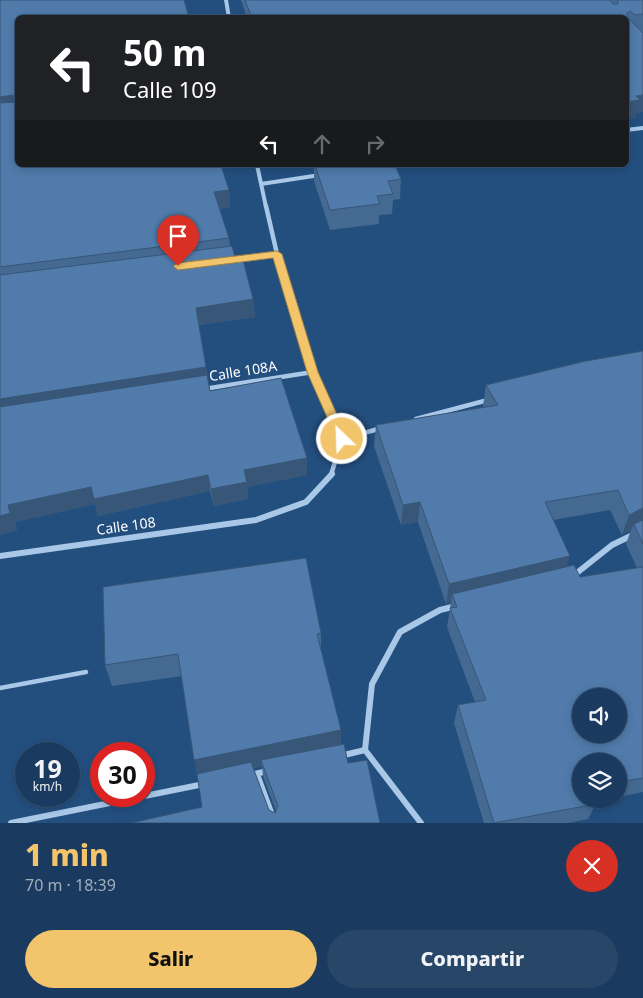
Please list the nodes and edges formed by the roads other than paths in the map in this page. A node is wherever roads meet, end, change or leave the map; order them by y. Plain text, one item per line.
1 (226, 0) edge
2 (228, 15) edge
3 (643, 128) edge
4 (629, 130) edge
5 (257, 167) edge
6 (326, 174) edge
7 (261, 184) junction
8 (277, 254) junction
9 (227, 260) edge
10 (312, 372) junction
11 (195, 390) edge
12 (492, 399) edge
13 (408, 421) edge
14 (389, 426) edge
15 (342, 439) junction
16 (643, 530) edge
17 (0, 556) edge
18 (567, 580) edge
19 (467, 604) edge
20 (86, 672) dead end
21 (0, 688) edge
22 (365, 750) junction
23 (329, 758) edge
24 (275, 770) edge
25 (257, 774) junction
26 (238, 777) edge
27 (210, 783) edge
28 (11, 823) edge
29 (275, 823) edge
30 (421, 823) edge

1 - 2 street
3 - 4 street
5 - 7 street
6 - 7 street
7 - 8 street
8 - 9 street
8 - 10 street
10 - 11 street, Calle 108A
10 - 15 street
12 - 13 street
14 - 15 street
15 - 17 street, Calle 108
16 - 18 street
19 - 22 street
20 - 21 lane
22 - 23 street
22 - 30 street
24 - 25 street
25 - 26 street
25 - 29 street
27 - 28 street

